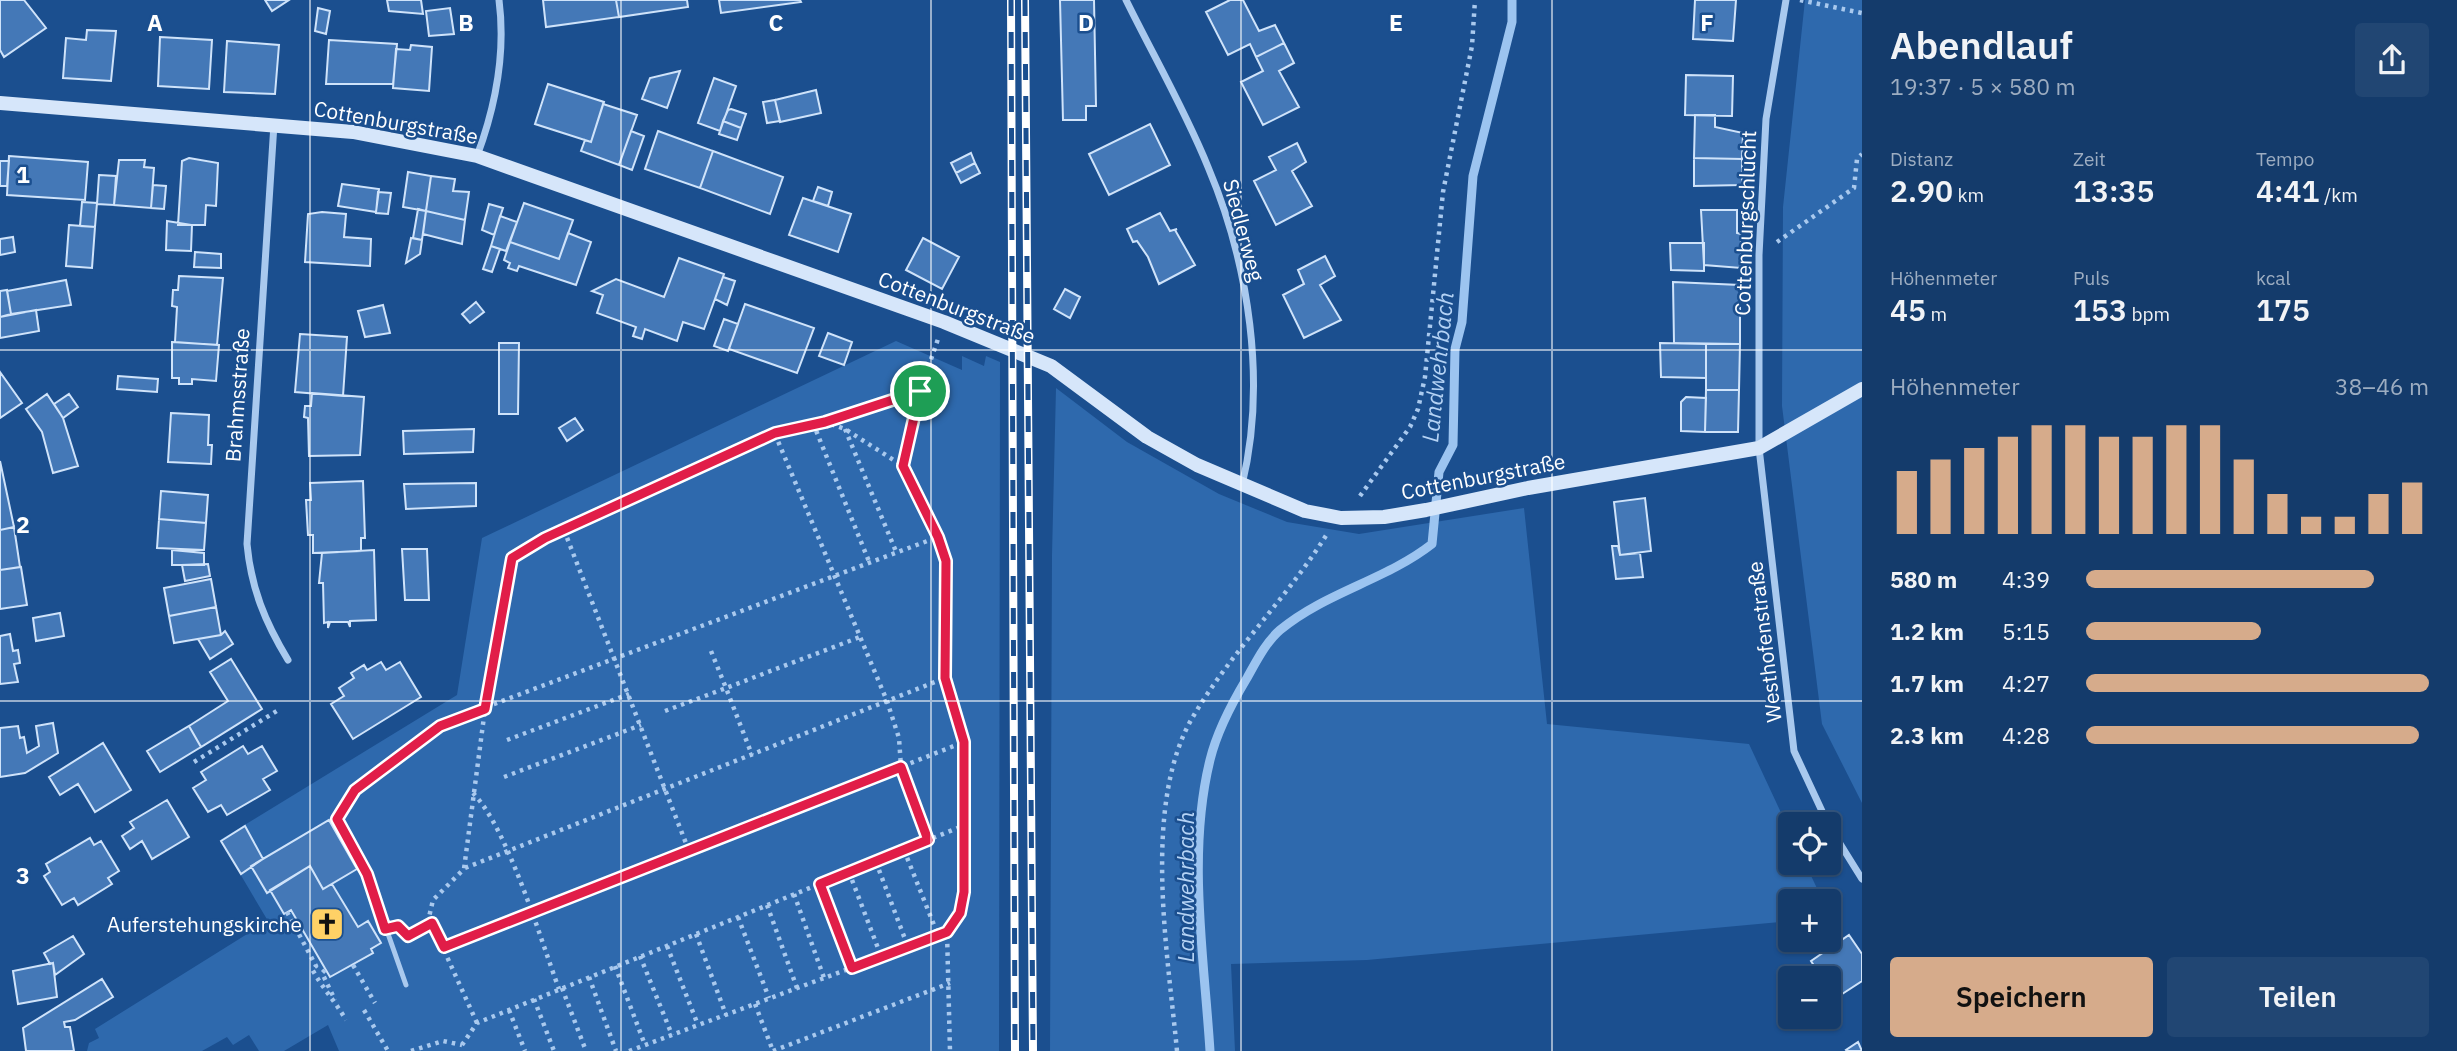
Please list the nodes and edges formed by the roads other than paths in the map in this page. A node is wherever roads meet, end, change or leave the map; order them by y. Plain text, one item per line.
1 (499, 0) edge
2 (1126, 0) edge
3 (1786, 0) edge
4 (0, 103) edge
5 (275, 124) junction
6 (477, 156) junction
7 (1862, 389) edge
8 (1759, 448) junction
9 (1242, 486) junction
10 (289, 660) dead end
11 (440, 726) road end
12 (1822, 812) edge
13 (1841, 846) edge
14 (1862, 879) edge
15 (406, 985) dead end

1 - 6 street
2 - 9 street, Siedlerweg
3 - 8 street, Cottenburgschlucht
4 - 5 street, Cottenburgstraße
5 - 6 street, Cottenburgstraße
5 - 10 street, Brahmsstraße
6 - 9 street, Cottenburgstraße
7 - 8 street, Cottenburgstraße
8 - 9 street, Cottenburgstraße
8 - 12 street, Westhofenstraße
11 - 15 lane
13 - 14 street, Westhofenstraße

